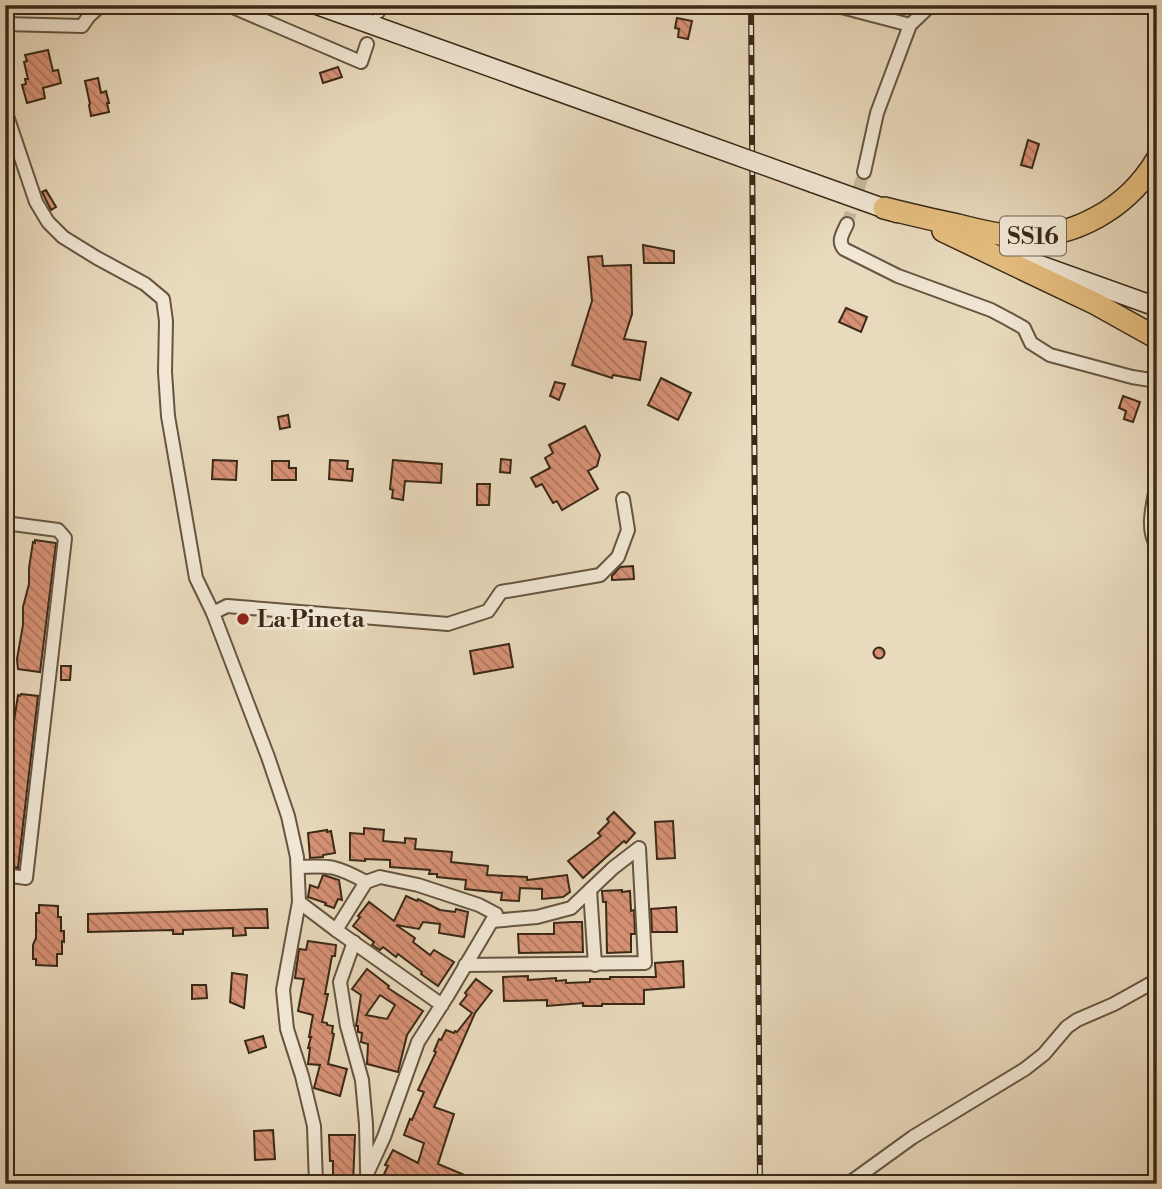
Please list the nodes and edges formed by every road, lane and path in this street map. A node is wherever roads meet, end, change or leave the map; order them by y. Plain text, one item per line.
1 (101, 5) edge
2 (228, 5) edge
3 (317, 5) edge
4 (834, 5) edge
5 (931, 5) edge
6 (5, 24) edge
7 (910, 25) junction
8 (367, 44) dead end
9 (5, 110) edge
10 (1157, 159) edge
11 (864, 172) tunnel mouth
12 (884, 208) junction
13 (847, 224) tunnel mouth
14 (931, 225) junction
15 (1157, 307) edge
16 (1157, 338) edge
17 (1157, 381) edge
18 (1157, 482) edge
19 (623, 499) dead end
20 (5, 523) edge
21 (1157, 546) edge
22 (213, 613) junction
23 (298, 867) junction
24 (5, 875) edge
25 (366, 882) junction
26 (590, 890) junction
27 (299, 902) junction
28 (492, 921) junction
29 (336, 930) junction
30 (354, 942) junction
31 (466, 965) junction
32 (595, 965) junction
33 (1157, 980) edge
34 (442, 1005) junction
35 (367, 1179) edge
36 (316, 1184) edge
37 (848, 1184) edge

1 - 6 street
2 - 8 street
3 - 12 main road, bridge
4 - 7 street
5 - 7 street
7 - 11 street
9 - 22 street
10 - 12 highway, SS16
12 - 14 main road
13 - 17 street
14 - 15 main road
14 - 16 highway, SS16
18 - 21 street
19 - 22 street
20 - 24 street
22 - 23 street
23 - 25 street
23 - 27 street
25 - 28 street
25 - 29 street
26 - 28 street
26 - 32 street
26 - 32 street
27 - 29 street
27 - 36 street
28 - 31 street
29 - 30 street
30 - 34 street
30 - 35 street
31 - 32 street
31 - 34 street
33 - 37 street
34 - 35 street

